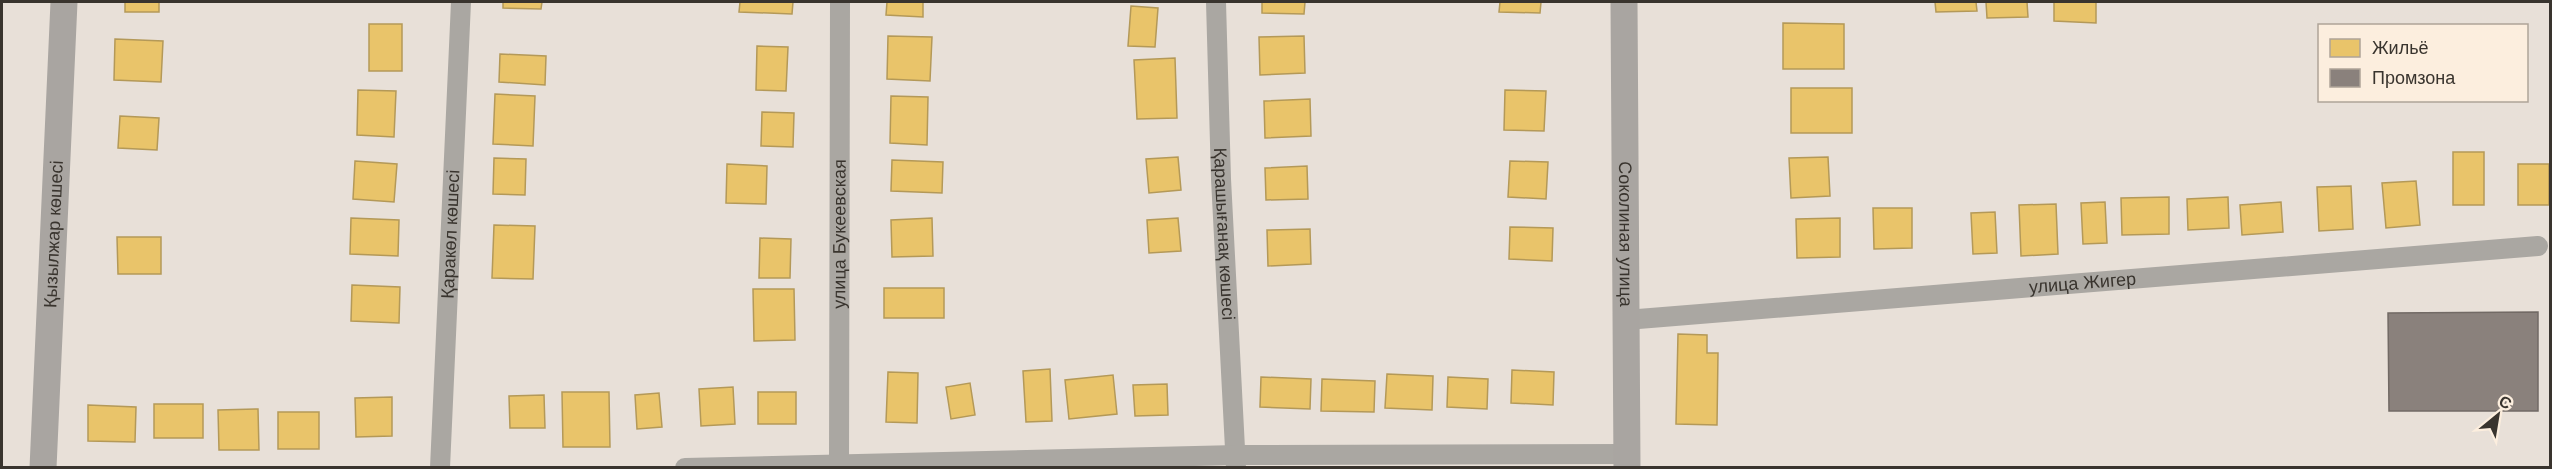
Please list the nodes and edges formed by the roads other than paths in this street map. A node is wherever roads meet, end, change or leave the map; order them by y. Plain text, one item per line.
1 (64, 2) edge
2 (461, 2) edge
3 (840, 2) edge
4 (1216, 2) edge
5 (1624, 2) edge
6 (2538, 246) dead end
7 (1626, 320) junction
8 (1627, 461) edge
9 (1236, 462) edge
10 (839, 465) edge
11 (43, 468) edge
12 (440, 468) edge
13 (685, 468) edge

1 - 11 street, Қызылжар көшесі
2 - 12 street, Қаракөл көшесі
3 - 10 street, улица Букеевская
4 - 9 street, Қарашығанақ көшесі
5 - 7 street, Соколиная улица
6 - 7 street, улица Жигер
7 - 8 street, Соколиная улица
8 - 9 street
9 - 10 street
10 - 13 street

